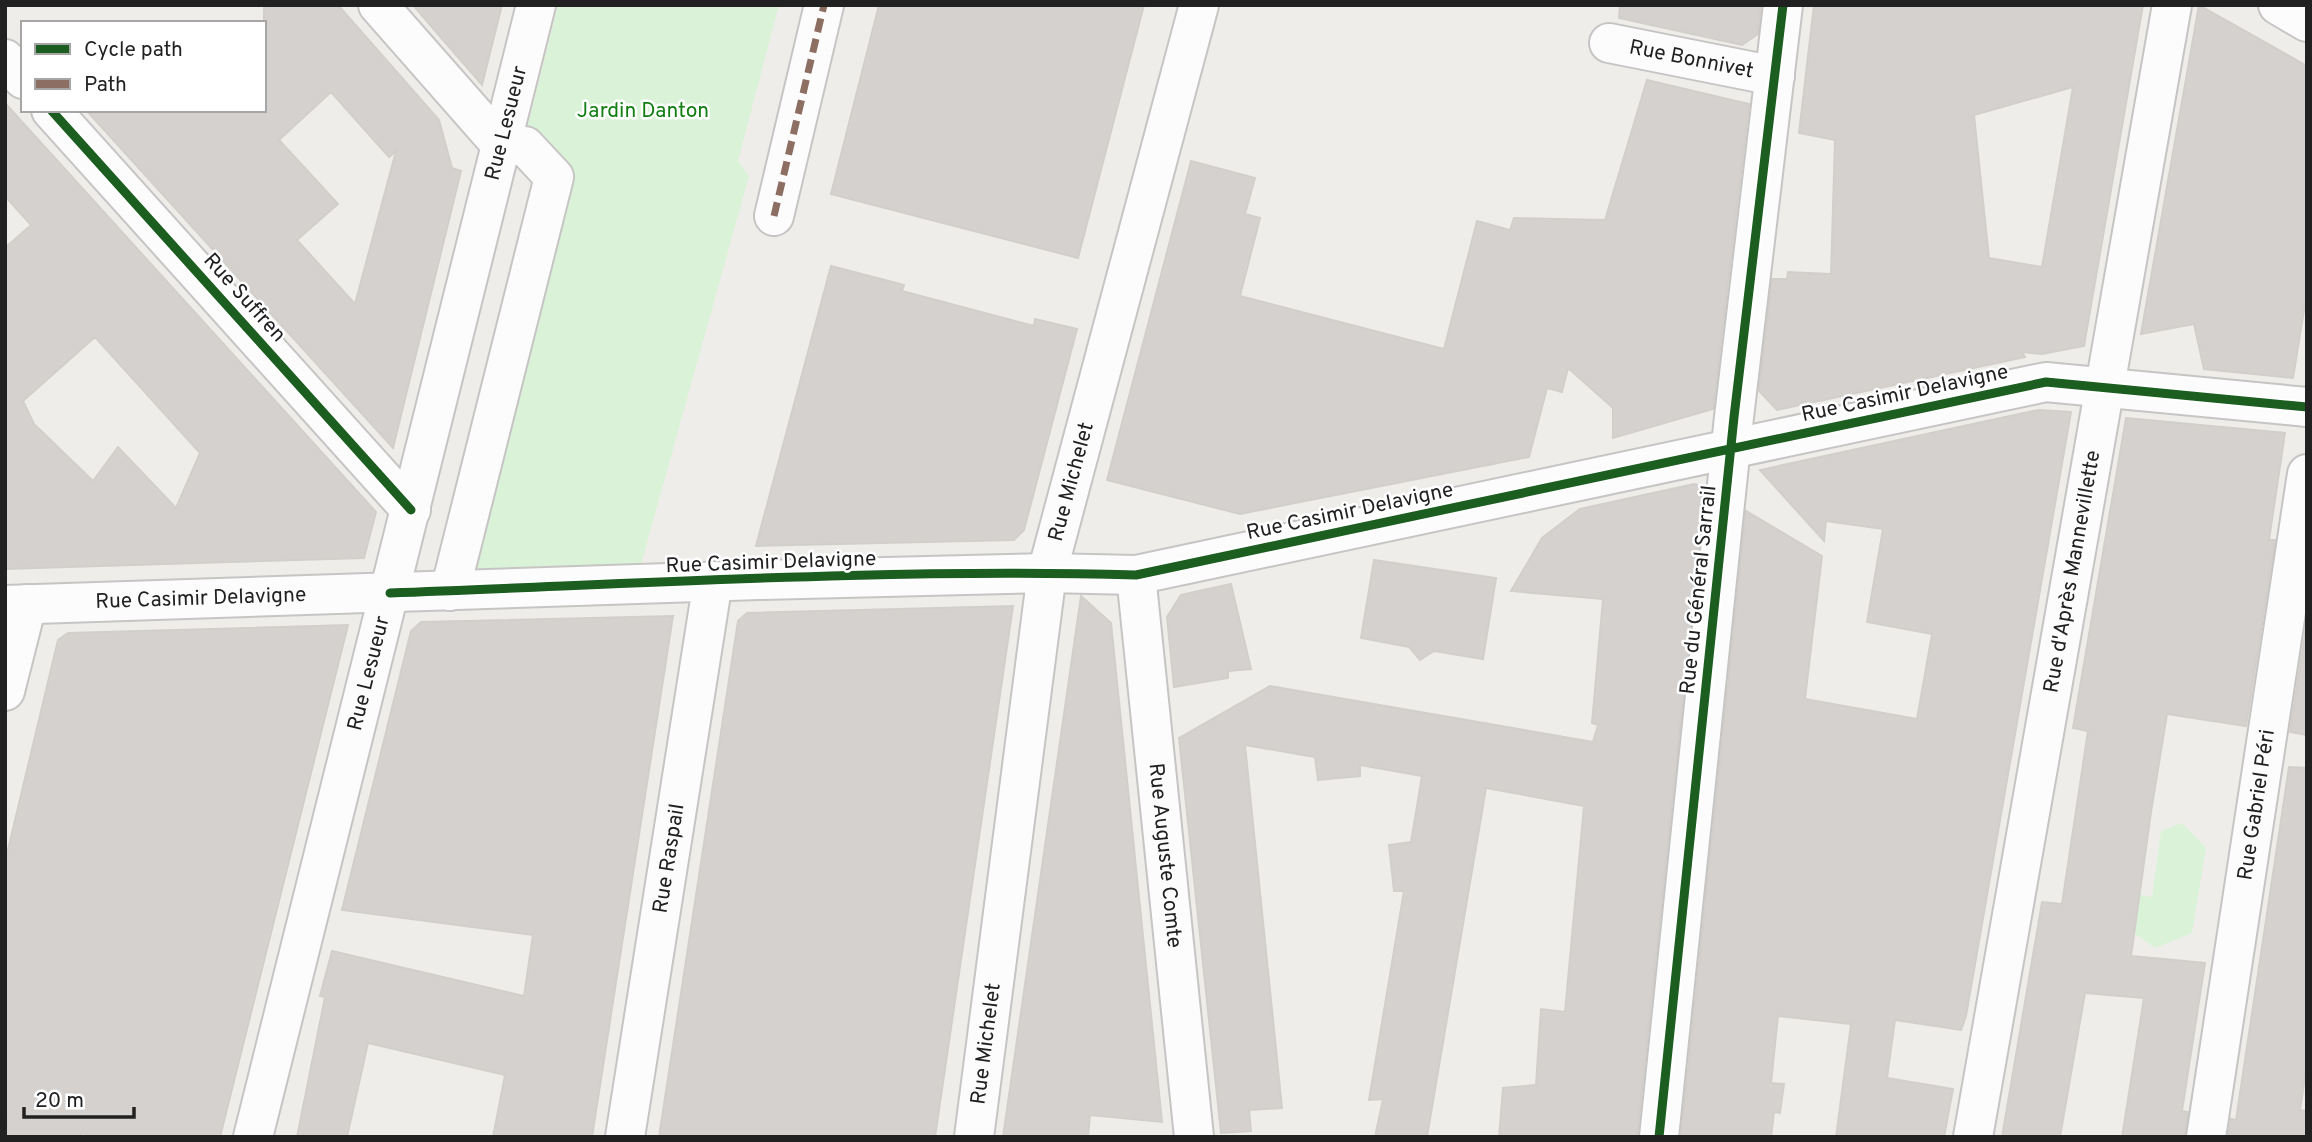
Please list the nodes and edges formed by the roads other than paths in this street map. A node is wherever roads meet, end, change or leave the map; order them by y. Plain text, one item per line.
1 (379, 5) edge
2 (536, 5) edge
3 (824, 5) edge
4 (1199, 5) edge
5 (1783, 5) edge
6 (2172, 5) edge
7 (2278, 5) edge
8 (2307, 22) edge
9 (1609, 43) dead end
10 (5, 59) edge
11 (1775, 76) junction
12 (21, 77) edge
13 (53, 112) edge
14 (502, 146) junction
15 (775, 216) dead end
16 (2103, 387) junction
17 (2307, 407) edge
18 (1731, 448) junction
19 (2307, 474) edge
20 (411, 510) junction
21 (1047, 573) junction
22 (1136, 575) junction
23 (712, 581) junction
24 (450, 591) junction
25 (390, 593) junction
26 (16, 605) edge
27 (5, 691) edge
28 (253, 1137) edge
29 (625, 1137) edge
30 (974, 1137) edge
31 (1194, 1137) edge
32 (1659, 1137) edge
33 (1973, 1137) edge
34 (2206, 1137) edge

1 - 14 street
2 - 14 street, Rue Lesueur
3 - 15 street
4 - 21 street, Rue Michelet
5 - 11 street, Rue du Général Sarrail
6 - 16 street, Rue d'Après Mannevillette
7 - 8 street
9 - 11 street, Rue Bonnivet
10 - 12 street
11 - 18 street, Rue du Général Sarrail
13 - 20 street, Rue Suffren
14 - 20 street, Rue Lesueur
14 - 24 street
16 - 17 street, Rue Casimir Delavigne
16 - 18 street, Rue Casimir Delavigne
16 - 33 street, Rue d'Après Mannevillette
18 - 22 street, Rue Casimir Delavigne
18 - 32 street, Rue du Général Sarrail
19 - 34 street, Rue Gabriel Péri
20 - 25 street, Rue Lesueur
21 - 22 street, Rue Casimir Delavigne
21 - 23 street, Rue Casimir Delavigne
21 - 30 street, Rue Michelet
22 - 31 street, Rue Auguste Comte
23 - 24 street, Rue Casimir Delavigne
23 - 29 street, Rue Raspail
24 - 25 street, Rue Casimir Delavigne
25 - 26 street, Rue Casimir Delavigne
25 - 28 street, Rue Lesueur
26 - 27 street

